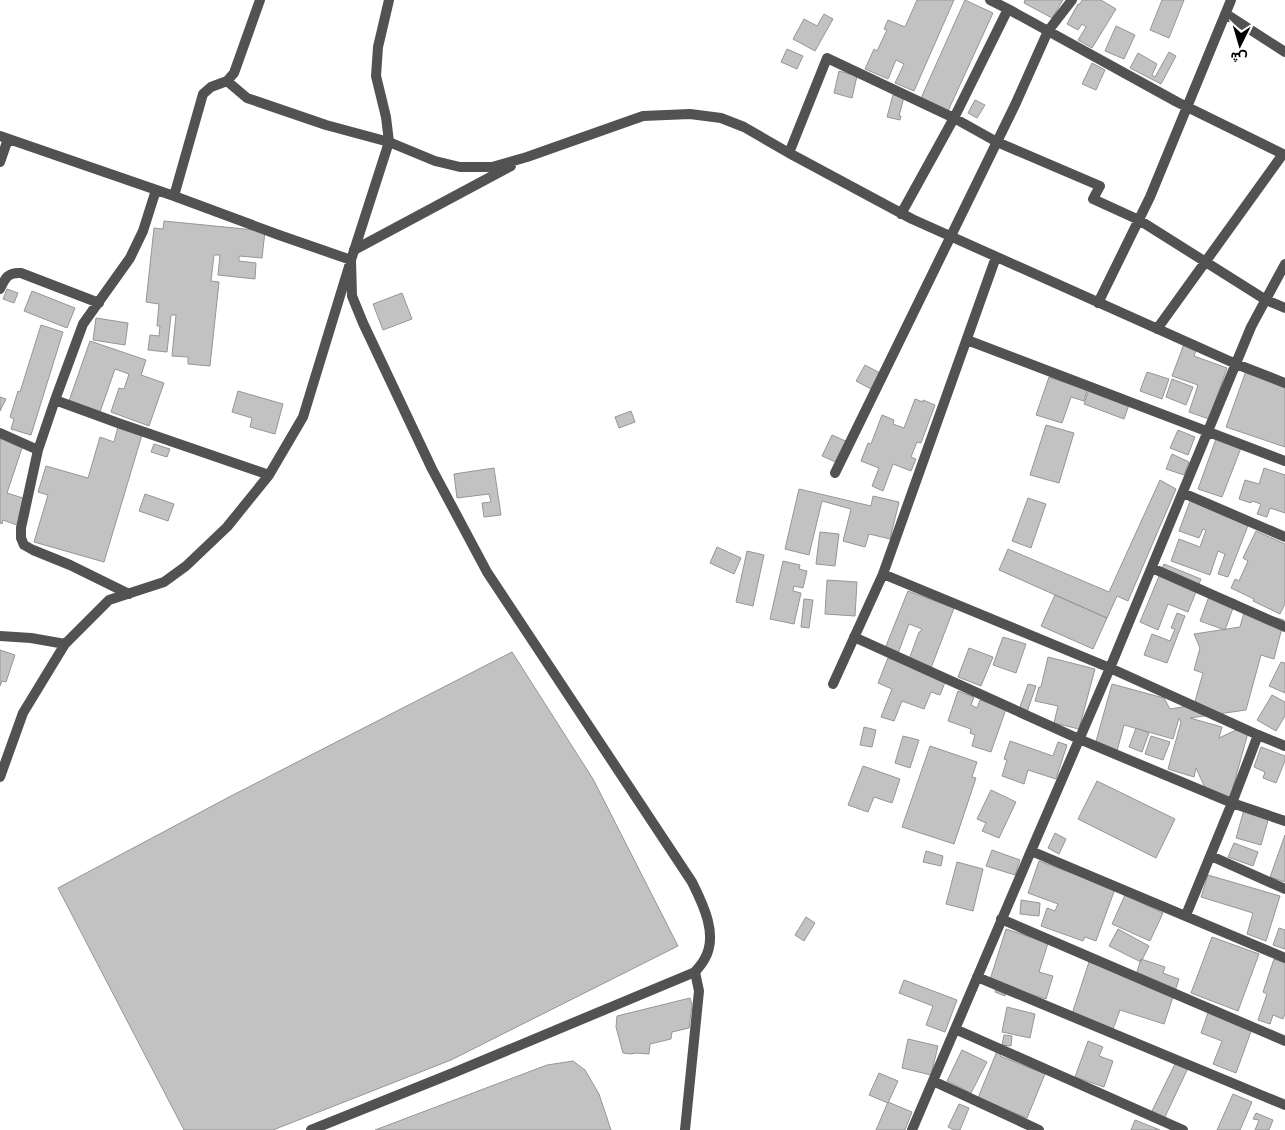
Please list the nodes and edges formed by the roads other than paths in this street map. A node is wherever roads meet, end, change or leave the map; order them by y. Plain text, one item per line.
1 (260, 0) edge
2 (390, 0) edge
3 (990, 0) edge
4 (1072, 0) edge
5 (1231, 0) edge
6 (1008, 9) junction
7 (1226, 14) junction
8 (1048, 31) junction
9 (1285, 52) edge
10 (227, 82) junction
11 (1187, 108) junction
12 (954, 118) junction
13 (4, 137) edge
14 (389, 142) junction
15 (997, 142) junction
16 (789, 154) junction
17 (1284, 155) edge
18 (527, 157) junction
19 (0, 162) edge
20 (156, 190) junction
21 (174, 196) junction
22 (901, 214) junction
23 (1139, 220) junction
24 (951, 237) junction
25 (353, 255) junction
26 (996, 257) junction
27 (1206, 262) junction
28 (1285, 264) edge
29 (0, 289) edge
30 (1266, 300) junction
31 (1098, 302) junction
32 (98, 303) junction
33 (1285, 308) edge
34 (1157, 329) junction
35 (967, 340) junction
36 (1236, 364) junction
37 (1285, 383) edge
38 (55, 400) junction
39 (1209, 432) junction
40 (0, 433) edge
41 (38, 450) junction
42 (1285, 461) edge
43 (835, 473) dead end
44 (269, 476) junction
45 (1184, 493) junction
46 (1285, 537) edge
47 (1152, 568) junction
48 (883, 574) junction
49 (129, 594) junction
50 (1285, 627) edge
51 (0, 636) edge
52 (854, 637) junction
53 (65, 644) junction
54 (1110, 668) junction
55 (833, 684) dead end
56 (1258, 735) junction
57 (1079, 738) junction
58 (1285, 746) edge
59 (0, 777) edge
60 (1232, 803) junction
61 (1285, 821) edge
62 (1031, 851) junction
63 (1211, 856) junction
64 (1285, 889) edge
65 (1186, 915) junction
66 (1002, 919) junction
67 (1285, 958) edge
68 (695, 972) junction
69 (977, 977) junction
70 (955, 1029) junction
71 (1285, 1041) edge
72 (933, 1081) junction
73 (1285, 1105) edge
74 (311, 1130) edge
75 (685, 1130) edge
76 (912, 1130) edge
77 (1039, 1130) edge
78 (1183, 1130) edge

1 - 10 street
2 - 14 street
3 - 6 street
4 - 8 street
5 - 7 street
6 - 8 street
6 - 12 street
7 - 9 street
7 - 11 street
8 - 11 street
8 - 15 street
10 - 14 street
10 - 21 street
11 - 17 street
11 - 23 street
12 - 15 street
12 - 16 street
12 - 22 street
13 - 19 street
13 - 20 street
14 - 18 street
14 - 25 street
15 - 23 street
15 - 24 street
16 - 18 street
16 - 22 street
17 - 27 street
18 - 25 street
20 - 21 street
20 - 32 street
21 - 25 street
22 - 24 street
23 - 27 street
23 - 31 street
24 - 26 street
24 - 43 street
25 - 44 street
25 - 68 street
26 - 31 street
26 - 35 street
27 - 30 street
27 - 34 street
28 - 30 street
29 - 32 street
30 - 33 street
30 - 36 street
31 - 34 street
32 - 38 street
34 - 36 street
35 - 39 street
35 - 48 street
36 - 37 street
36 - 39 street
38 - 41 street
38 - 44 street
39 - 42 street
39 - 45 street
40 - 41 street
41 - 49 street
44 - 49 street
45 - 46 street
45 - 47 street
47 - 50 street
47 - 54 street
48 - 52 street
48 - 54 street
49 - 53 street
51 - 53 street
52 - 55 street
52 - 57 street
53 - 59 street
54 - 56 street
54 - 57 street
56 - 58 street
56 - 60 street
57 - 60 street
57 - 62 street
60 - 61 street
60 - 63 street
62 - 65 street
62 - 66 street
63 - 64 street
63 - 65 street
65 - 67 street
66 - 69 street
66 - 71 street
68 - 74 street
68 - 75 street
69 - 70 street
69 - 73 street
70 - 72 street
70 - 78 street
72 - 76 street
72 - 77 street

